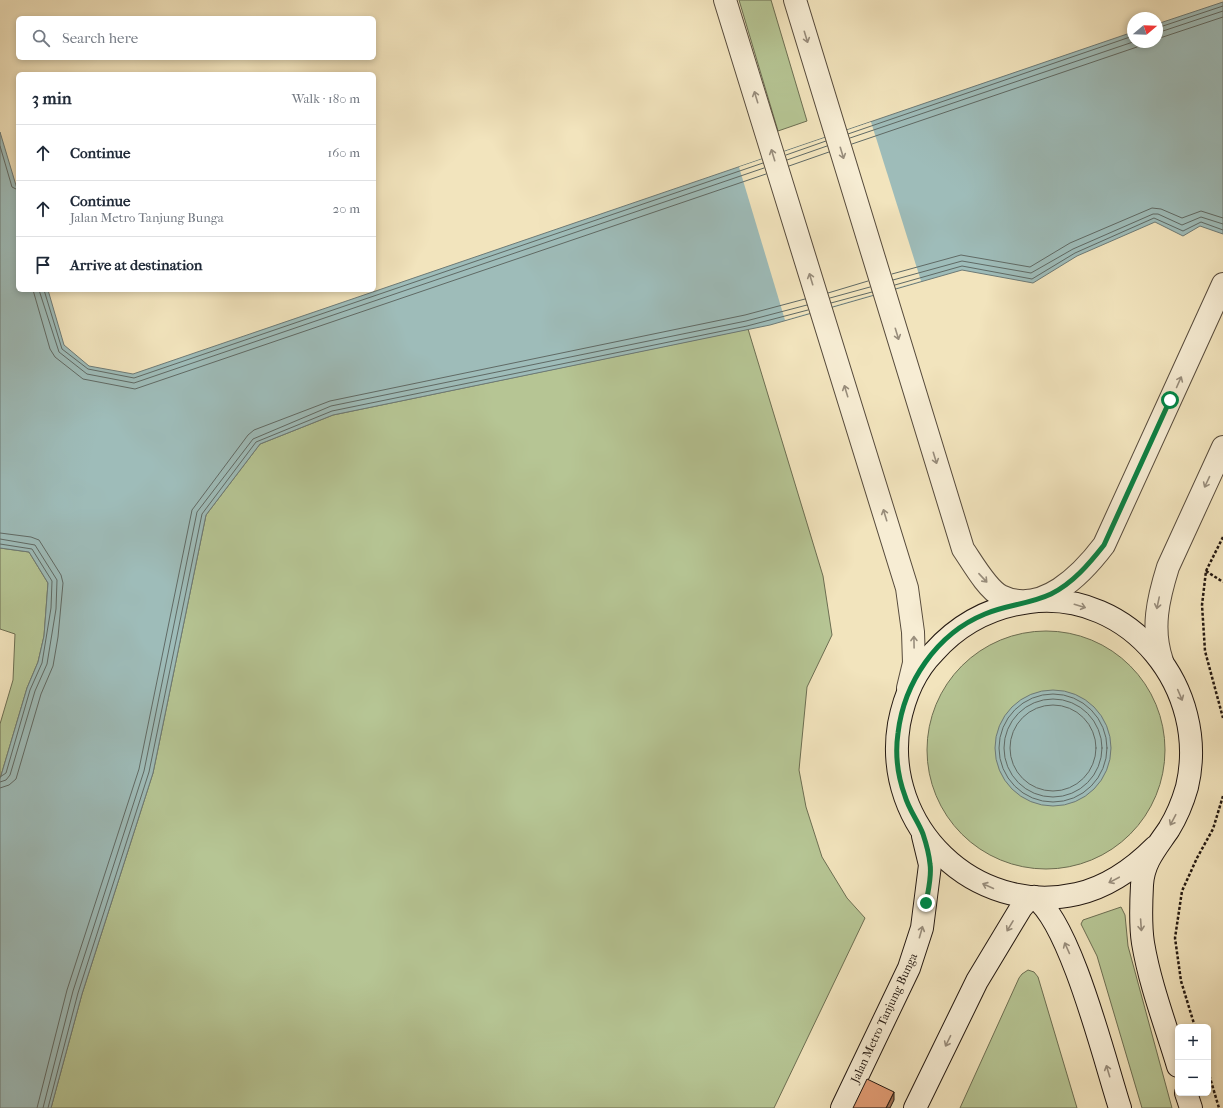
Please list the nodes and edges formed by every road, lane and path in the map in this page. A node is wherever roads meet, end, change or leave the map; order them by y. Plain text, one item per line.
1 (725, 0) edge
2 (795, 0) edge
3 (1223, 284) edge
4 (1223, 447) edge
5 (1223, 537) edge
6 (1206, 572) junction
7 (1223, 582) edge
8 (1028, 602) junction
9 (1162, 661) junction
10 (907, 694) junction
11 (1223, 718) edge
12 (1223, 796) edge
13 (923, 833) junction
14 (1155, 847) junction
15 (1034, 897) junction
16 (1194, 1024) edge
17 (1176, 1060) edge
18 (1211, 1081) edge
19 (1187, 1096) edge
20 (842, 1108) edge
21 (915, 1108) edge
22 (1120, 1108) edge
23 (1191, 1108) edge
24 (1219, 1108) edge

10 -> 1 street
2 -> 8 street
8 -> 3 street
4 -> 9 street
5 - 6 path
6 - 7 path
6 - 11 path
8 -> 9 street
8 - 10 street
9 -> 14 street
10 - 13 street
12 - 16 path
15 -> 13 street
20 -> 13 street, Jalan Metro Tanjung Bunga
14 -> 15 street
14 -> 17 street
15 -> 21 street
22 -> 15 street
18 - 24 path
19 - 23 street

